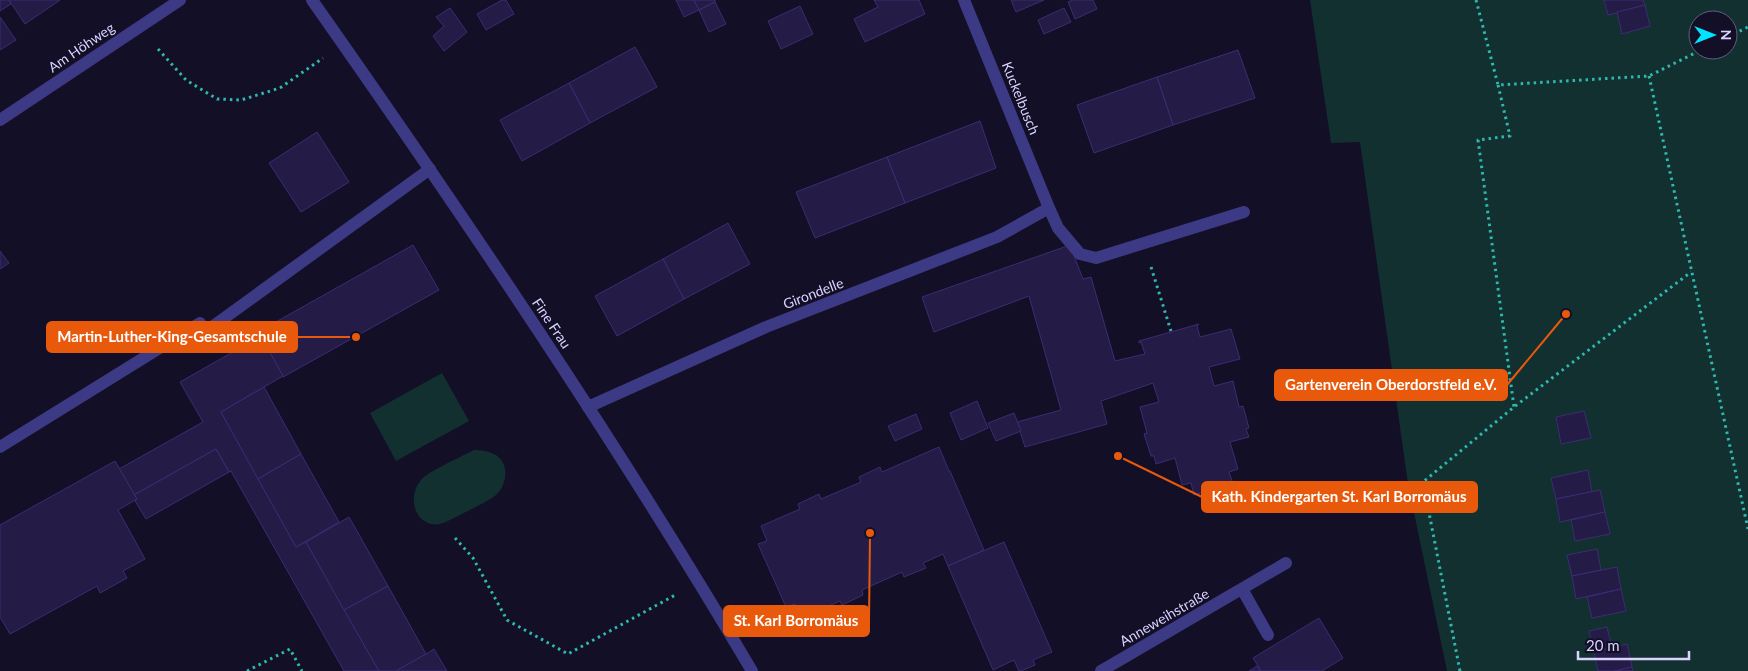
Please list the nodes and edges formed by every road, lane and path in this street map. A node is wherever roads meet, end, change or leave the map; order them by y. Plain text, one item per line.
1 (180, 0) edge
2 (312, 0) edge
3 (964, 0) edge
4 (1476, 0) edge
5 (158, 49) dead end
6 (325, 56) dead end
7 (1688, 57) edge
8 (1649, 76) junction
9 (1498, 86) junction
10 (0, 120) edge
11 (430, 169) junction
12 (1050, 208) junction
13 (1244, 212) dead end
14 (1144, 243) junction
15 (1691, 272) junction
16 (1171, 331) dead end
17 (588, 407) junction
18 (1514, 407) junction
19 (0, 447) edge
20 (1748, 530) edge
21 (455, 538) dead end
22 (1286, 563) dead end
23 (699, 582) junction
24 (1242, 589) junction
25 (1268, 635) dead end
26 (247, 671) edge
27 (302, 671) edge
28 (752, 671) edge
29 (1101, 671) edge
30 (1460, 671) edge

1 - 10 street, Am Höhweg
2 - 11 street, Fine Frau
3 - 12 street, Kuckelbusch
4 - 9 path
5 - 6 path
7 - 8 path
8 - 9 path
8 - 15 path
9 - 18 path
11 - 17 street, Fine Frau
11 - 19 street
12 - 14 street, Kuckelbusch
12 - 17 street, Girondelle
13 - 14 street, Kuckelbusch
14 - 16 path
15 - 18 path
15 - 20 path
17 - 23 street, Fine Frau
18 - 30 path
21 - 23 path
22 - 24 street, Anneweihstraße
23 - 28 street, Fine Frau
24 - 25 street
24 - 29 street, Anneweihstraße
26 - 27 path

